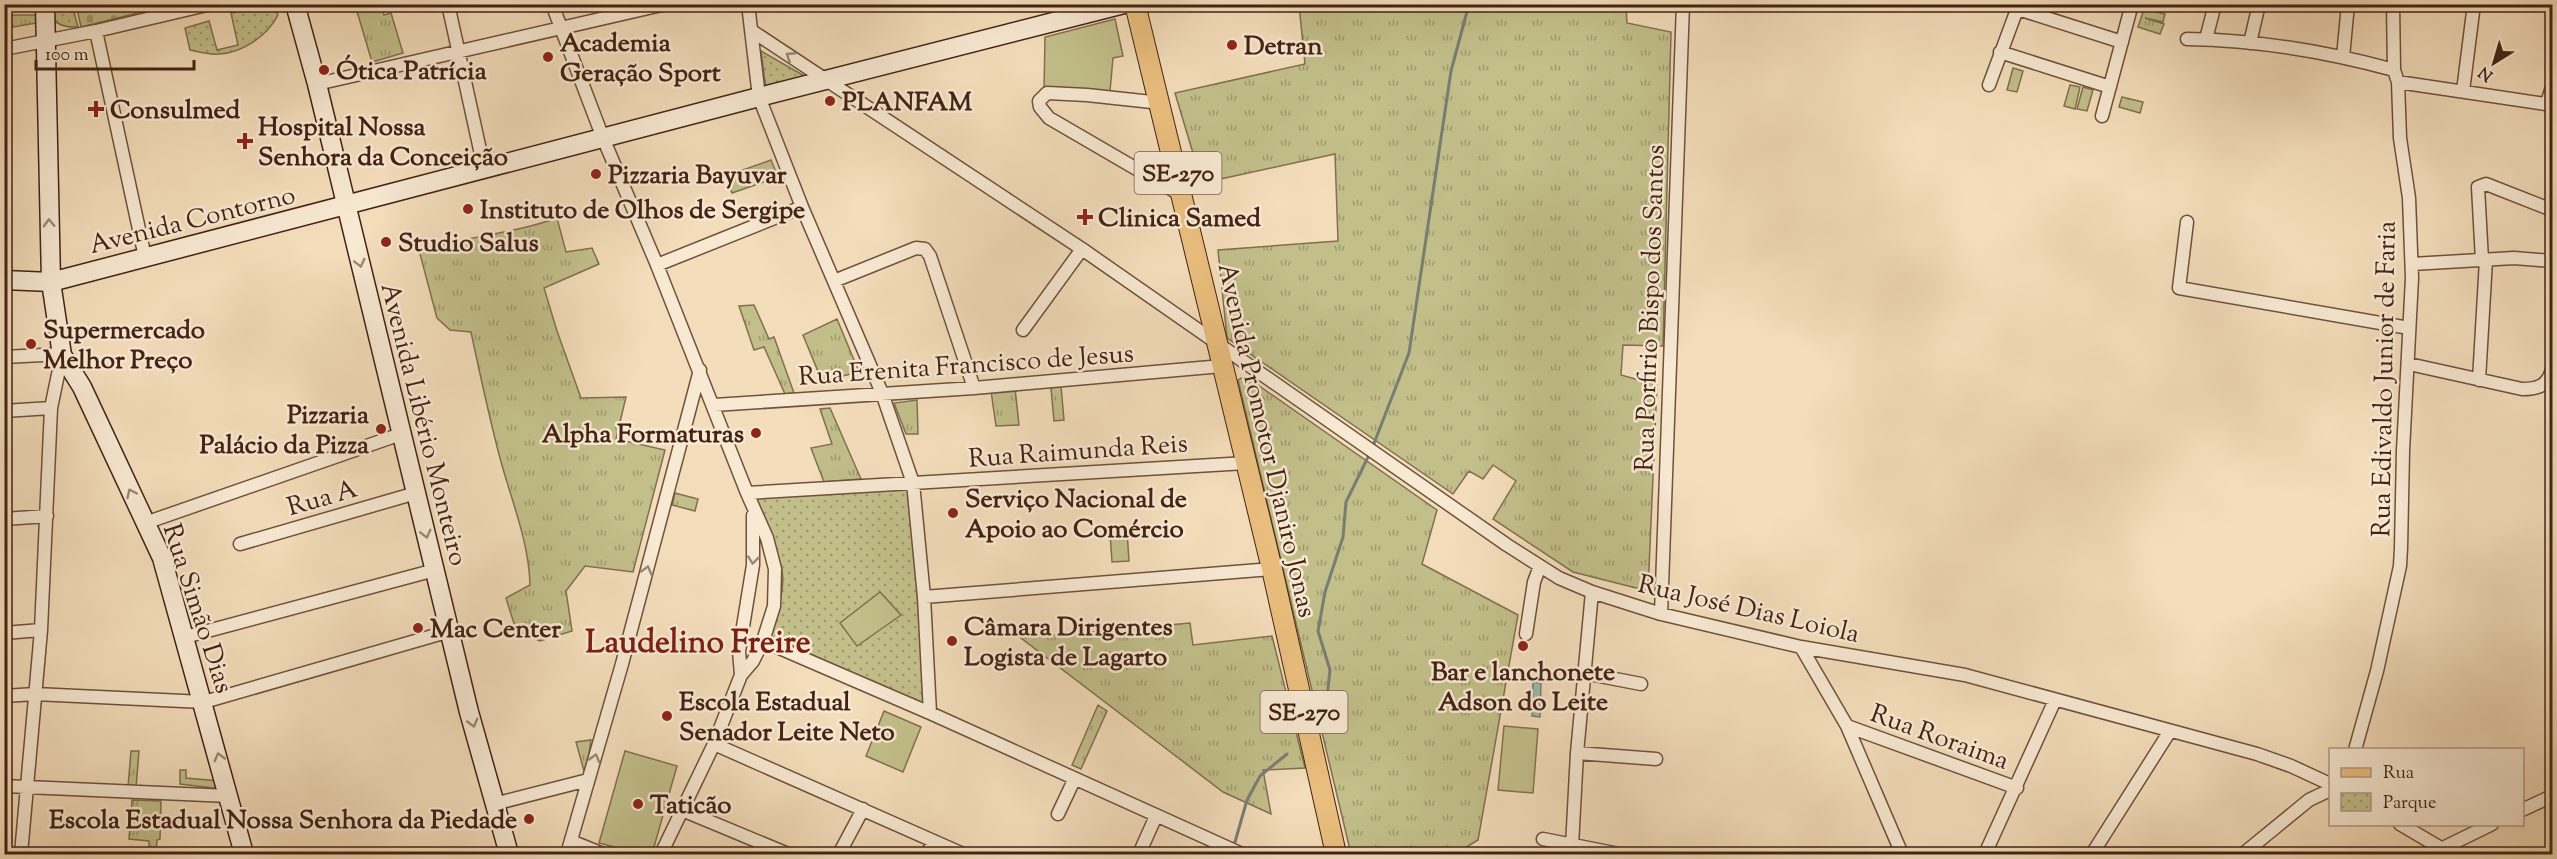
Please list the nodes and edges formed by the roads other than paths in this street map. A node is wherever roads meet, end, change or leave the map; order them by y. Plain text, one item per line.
1 (45, 4) edge
2 (211, 4) edge
3 (295, 4) edge
4 (448, 4) edge
5 (552, 4) edge
6 (666, 4) edge
7 (748, 4) edge
8 (1124, 4) edge
9 (1135, 4) edge
10 (1683, 4) edge
11 (2132, 4) edge
12 (2216, 4) edge
13 (2259, 4) edge
14 (2348, 4) edge
15 (2393, 4) edge
16 (2474, 4) edge
17 (2018, 7) edge
18 (560, 27) junction
19 (752, 31) junction
20 (96, 32) junction
21 (2187, 39) dead end
22 (2206, 39) junction
23 (44, 40) junction
24 (2122, 42) junction
25 (2250, 44) junction
26 (4, 49) edge
27 (2000, 52) junction
28 (460, 53) junction
29 (2343, 57) junction
30 (2396, 76) junction
31 (828, 81) junction
32 (317, 84) junction
33 (1989, 85) dead end
34 (2110, 87) junction
35 (2553, 87) edge
36 (2463, 91) junction
37 (759, 97) junction
38 (1161, 103) junction
39 (2550, 104) edge
40 (2102, 116) dead end
41 (603, 138) junction
42 (484, 168) junction
43 (1184, 196) junction
44 (346, 206) junction
45 (802, 207) junction
46 (2553, 210) edge
47 (2187, 222) dead end
48 (1082, 249) junction
49 (145, 257) junction
50 (2484, 260) junction
51 (2553, 261) edge
52 (2412, 264) junction
53 (657, 265) junction
54 (4, 280) edge
55 (834, 281) junction
56 (51, 282) junction
57 (2409, 328) junction
58 (1023, 330) dead end
59 (1216, 342) junction
60 (62, 355) junction
61 (4, 357) edge
62 (2409, 364) junction
63 (1222, 366) junction
64 (700, 370) junction
65 (2553, 370) edge
66 (2479, 380) junction
67 (974, 388) junction
68 (882, 393) junction
69 (714, 405) junction
70 (51, 408) junction
71 (4, 411) edge
72 (401, 434) junction
73 (1246, 463) junction
74 (913, 483) junction
75 (416, 493) junction
76 (749, 497) junction
77 (47, 516) junction
78 (4, 519) edge
79 (145, 523) junction
80 (240, 544) dead end
81 (1540, 566) junction
82 (1272, 569) junction
83 (435, 570) junction
84 (1592, 592) junction
85 (924, 597) junction
86 (1661, 614) junction
87 (41, 630) junction
88 (450, 631) junction
89 (4, 633) edge
90 (1526, 634) dead end
91 (185, 637) junction
92 (763, 641) junction
93 (1801, 647) junction
94 (739, 656) junction
95 (753, 661) junction
96 (1584, 673) junction
97 (741, 675) junction
98 (1641, 684) dead end
99 (35, 694) junction
100 (4, 696) edge
101 (2055, 700) junction
102 (204, 702) junction
103 (930, 713) junction
104 (1847, 726) junction
105 (2170, 731) junction
106 (714, 744) junction
107 (2356, 748) edge
108 (1577, 753) junction
109 (1656, 759) dead end
110 (588, 780) junction
111 (1074, 780) junction
112 (2329, 783) edge
113 (4, 786) edge
114 (28, 786) junction
115 (2017, 788) junction
116 (2329, 791) edge
117 (229, 796) junction
118 (2553, 796) edge
119 (494, 804) junction
120 (863, 809) junction
121 (682, 810) junction
122 (2524, 810) edge
123 (1058, 814) dead end
124 (1156, 816) junction
125 (2402, 826) edge
126 (2490, 826) edge
127 (1543, 839) dead end
128 (571, 841) junction
129 (934, 841) junction
130 (1572, 846) junction
131 (2446, 852) edge
132 (1235, 853) edge
133 (21, 855) edge
134 (244, 855) edge
135 (509, 855) edge
136 (567, 855) edge
137 (603, 855) edge
138 (661, 855) edge
139 (788, 855) edge
140 (838, 855) edge
141 (927, 855) edge
142 (963, 855) edge
143 (1139, 855) edge
144 (1336, 855) edge
145 (1619, 855) edge
146 (1902, 855) edge
147 (1985, 855) edge
148 (2092, 855) edge
149 (2243, 855) edge

1 - 23 main road
2 - 20 street
3 - 32 main road, Avenida Libério Monteiro
4 - 28 street
5 - 18 street
6 - 18 street
7 - 19 street
8 - 31 main road, Avenida Contorno
9 - 38 main road, Avenida Promotor Djaniro Jonas / SE-270
10 - 86 street, Rua Porfirio Bispo dos Santos
11 - 24 street
12 - 22 street
13 - 25 street
14 - 29 street
15 - 30 street, Rua Edivaldo Junior de Faria
16 - 36 street
17 - 24 street
17 - 27 street
18 - 28 street
18 - 41 street
31 -> 19 street, Rua José Dias Loiola
19 - 37 street
20 - 23 street
20 - 49 street
21 - 22 street
22 - 25 street
23 - 26 street
56 -> 23 main road
24 - 34 street
25 - 29 street
27 - 33 street
27 - 34 street
28 - 32 street
28 - 42 street
29 - 30 street
30 - 36 street
30 - 52 street, Rua Edivaldo Junior de Faria
31 - 37 main road, Avenida Contorno
31 - 48 street, Rua José Dias Loiola
32 - 44 main road, Avenida Libério Monteiro
34 - 40 street
35 - 39 street
36 - 39 street
37 - 41 main road, Avenida Contorno
37 - 45 street
38 - 43 main road, Avenida Promotor Djaniro Jonas / SE-270
38 - 43 street
41 - 42 main road, Avenida Contorno
41 - 53 street
42 - 44 main road, Avenida Contorno
43 - 59 main road, Avenida Promotor Djaniro Jonas / SE-270
44 - 49 main road, Avenida Contorno
44 -> 72 main road, Avenida Libério Monteiro
45 - 53 street
45 - 55 street
46 - 50 street
47 - 57 street
48 - 58 street
48 - 59 street, Rua José Dias Loiola
49 - 56 main road, Avenida Contorno
50 - 51 street
50 - 52 street
50 - 66 street
52 - 57 street, Rua Edivaldo Junior de Faria
53 - 64 street
54 - 56 main road, Avenida Contorno
55 - 67 street
55 - 68 street
56 - 60 main road
57 - 62 street, Rua Edivaldo Junior de Faria
59 - 63 main road, Avenida Promotor Djaniro Jonas / SE-270
59 - 81 street, Rua José Dias Loiola
60 - 61 street
60 - 70 street
79 -> 60 main road, Rua Simão Dias
62 - 66 street
62 - 107 street, Rua Edivaldo Junior de Faria
63 - 67 street, Rua Erenita Francisco de Jesus
63 - 73 main road, Avenida Promotor Djaniro Jonas / SE-270
64 - 69 street
110 -> 64 street
65 - 66 street
67 - 68 street, Rua Erenita Francisco de Jesus
68 - 69 street, Rua Erenita Francisco de Jesus
68 - 74 street
69 - 76 street
70 - 71 street
70 - 77 street
72 - 75 main road, Avenida Libério Monteiro
72 - 79 street
73 - 74 street, Rua Raimunda Reis
73 - 82 main road, Avenida Promotor Djaniro Jonas / SE-270
74 - 76 street, Rua Raimunda Reis
74 - 85 street
75 - 80 street, Rua A
75 -> 83 main road, Avenida Libério Monteiro
76 - 92 street
76 -> 94 street
77 - 78 street
77 - 87 street
79 - 91 main road, Rua Simão Dias
81 - 84 street, Rua José Dias Loiola
81 - 90 street
82 - 85 street
82 - 144 main road, Avenida Promotor Djaniro Jonas / SE-270
83 - 88 main road, Avenida Libério Monteiro
83 - 91 street
84 - 86 street, Rua José Dias Loiola
84 - 96 street
85 - 103 street
86 - 93 street, Rua José Dias Loiola
87 - 89 street
87 - 99 street
88 - 102 street
88 -> 119 main road, Avenida Libério Monteiro
91 - 102 main road, Rua Simão Dias
92 - 95 street
92 - 103 street
93 - 101 street, Rua José Dias Loiola
93 - 104 street
94 - 95 street
94 - 97 street
95 - 97 street
96 - 98 street
96 - 108 street
97 - 106 street
99 - 100 street
99 - 102 street
99 - 114 street
101 - 105 street, Rua José Dias Loiola
101 - 115 street
117 -> 102 main road, Rua Simão Dias
103 - 111 street
104 - 115 street, Rua Roraima
104 - 146 street
105 - 112 street, Rua José Dias Loiola
105 - 148 street
106 - 120 street
106 - 121 street
108 - 109 street
108 - 130 street
110 - 119 street
110 - 128 street
111 - 123 street
111 - 124 street
113 - 114 street
114 - 117 street
114 - 133 street
115 - 147 street
116 - 149 street
117 - 134 main road, Rua Simão Dias
118 - 122 street
119 - 135 main road, Avenida Libério Monteiro
120 - 129 street
120 - 140 street
121 - 138 street
121 - 139 street
124 - 132 street
124 - 143 street
125 - 131 street
126 - 131 street
127 - 130 street
128 - 136 street
128 - 137 street
129 - 141 street
129 - 142 street
130 - 145 street

